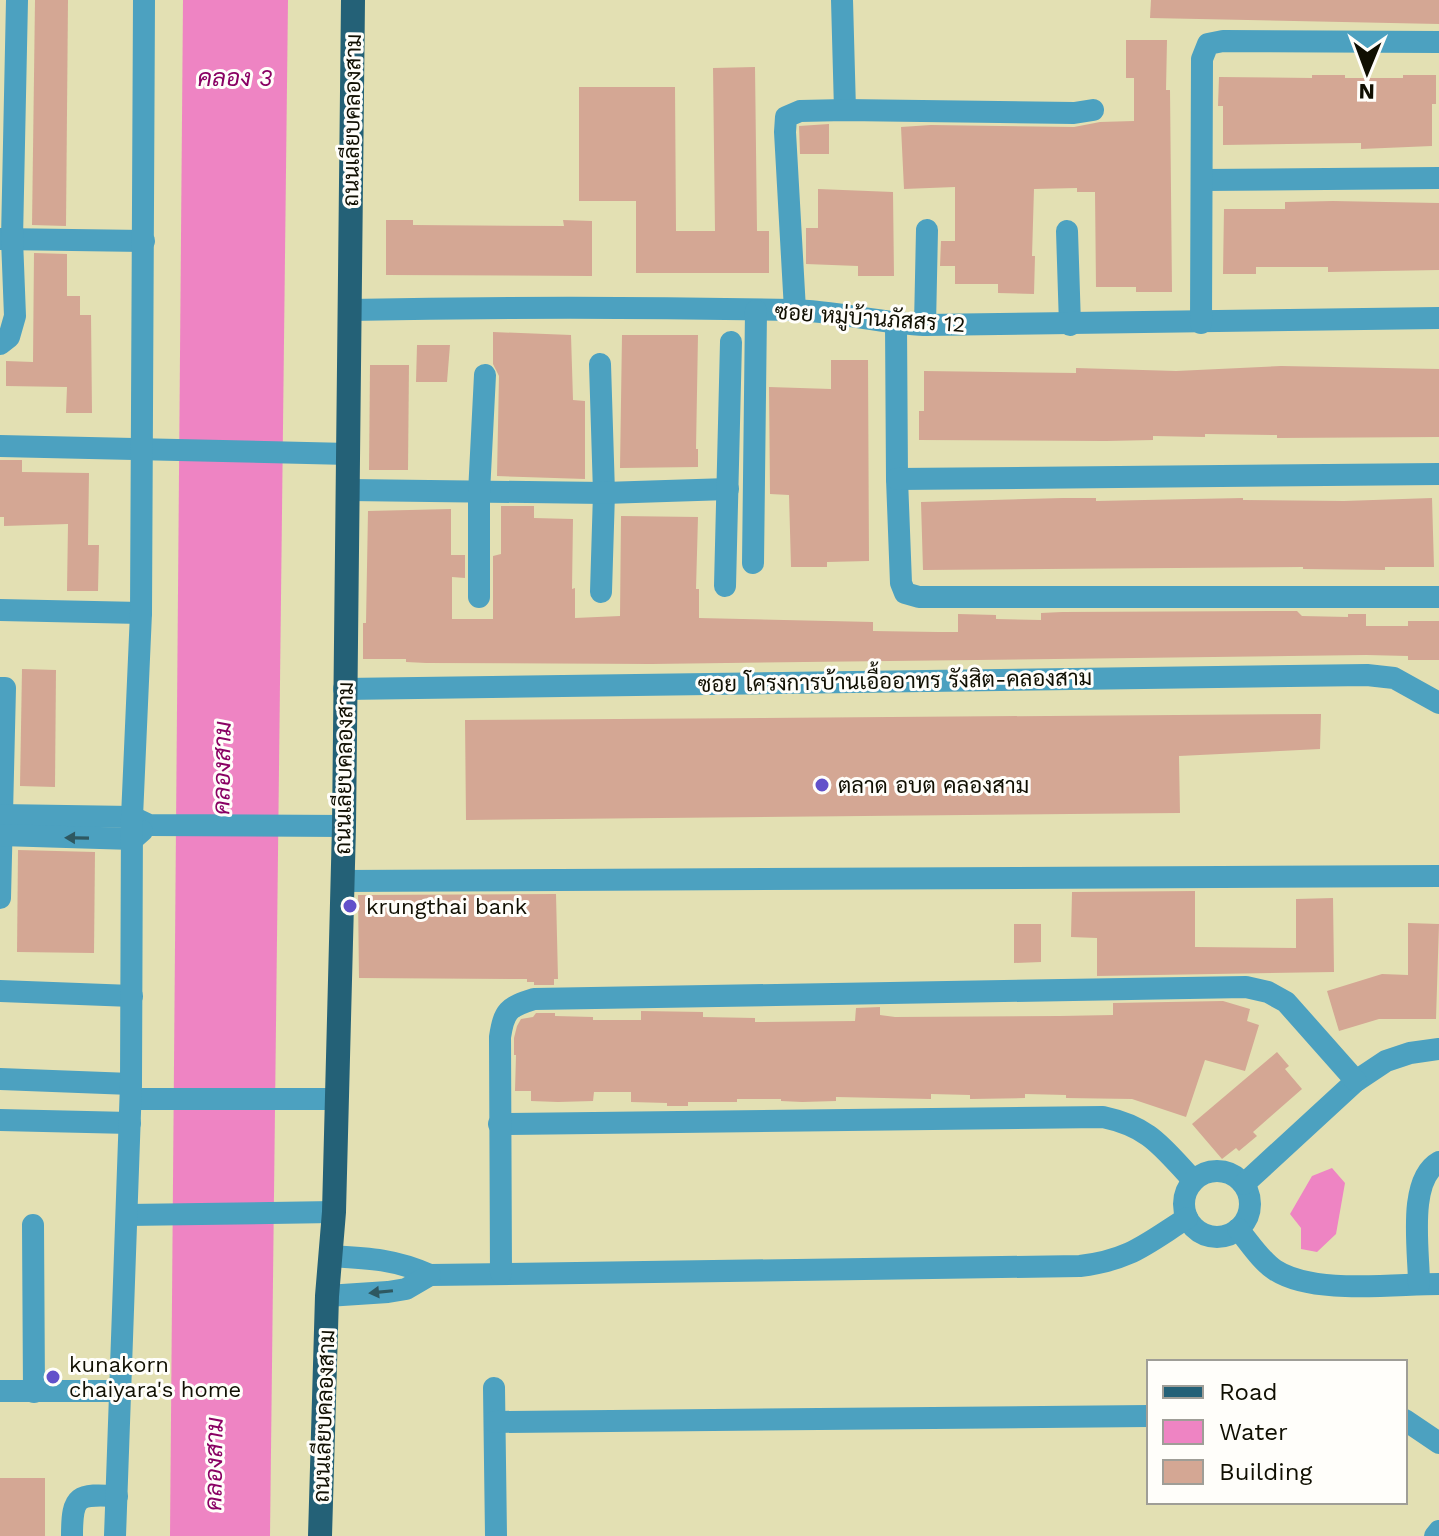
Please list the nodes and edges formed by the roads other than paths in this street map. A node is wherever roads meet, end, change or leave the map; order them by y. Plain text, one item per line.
1 (144, 0) edge
2 (353, 0) edge
3 (842, 0) edge
4 (11, 14) edge
5 (1439, 42) edge
6 (845, 110) junction
7 (1093, 110) dead end
8 (7, 131) edge
9 (1439, 178) edge
10 (1202, 180) junction
11 (927, 230) dead end
12 (1067, 231) dead end
13 (6, 239) edge
14 (144, 241) junction
15 (349, 310) junction
16 (795, 310) junction
17 (756, 311) junction
18 (1439, 318) edge
19 (1201, 323) junction
20 (896, 324) junction
21 (925, 325) junction
22 (1070, 325) junction
23 (731, 342) dead end
24 (0, 344) edge
25 (600, 364) dead end
26 (485, 375) dead end
27 (0, 446) edge
28 (154, 450) junction
29 (349, 454) junction
30 (1439, 474) edge
31 (897, 479) junction
32 (728, 489) junction
33 (349, 490) junction
34 (479, 493) junction
35 (604, 493) junction
36 (753, 563) dead end
37 (725, 586) dead end
38 (601, 592) dead end
39 (479, 597) dead end
40 (1439, 597) edge
41 (0, 610) edge
42 (141, 613) junction
43 (0, 688) edge
44 (344, 689) junction
45 (1439, 703) edge
46 (1, 825) edge
47 (143, 826) junction
48 (344, 826) junction
49 (1439, 876) edge
50 (342, 881) junction
51 (0, 898) edge
52 (0, 991) edge
53 (132, 996) junction
54 (1439, 1049) edge
55 (0, 1079) edge
56 (1356, 1081) junction
57 (131, 1092) junction
58 (337, 1099) junction
59 (0, 1120) edge
60 (130, 1123) junction
61 (499, 1124) junction
62 (1439, 1162) edge
63 (1193, 1180) junction
64 (1244, 1184) junction
65 (334, 1212) junction
66 (127, 1215) junction
67 (1187, 1218) junction
68 (33, 1225) dead end
69 (1238, 1229) junction
70 (330, 1256) junction
71 (501, 1273) junction
72 (430, 1275) junction
73 (1429, 1284) edge
74 (327, 1296) junction
75 (494, 1388) dead end
76 (0, 1391) edge
77 (121, 1391) junction
78 (34, 1392) junction
79 (1147, 1416) edge
80 (1407, 1421) edge
81 (495, 1422) junction
82 (1439, 1443) edge
83 (117, 1496) junction
84 (1439, 1531) edge
85 (72, 1536) edge
86 (115, 1536) edge
87 (320, 1536) edge
88 (496, 1536) edge
89 (1435, 1536) edge

1 - 14 street
2 - 15 main road, ถนนเลียบคลองสาม
3 - 6 street
4 - 8 street
5 - 10 street
6 - 7 street
6 - 16 street
8 - 13 street
9 - 10 street
10 - 19 street
11 - 21 street
12 - 22 street
13 - 14 street
13 - 24 street
14 - 28 street
15 - 17 street, ซอย หมู่บ้านภัสสร 12
15 - 29 main road, ถนนเลียบคลองสาม
16 - 17 street, ซอย หมู่บ้านภัสสร 12
16 - 20 street, ซอย หมู่บ้านภัสสร 12
17 - 36 street
18 - 19 street, ซอย หมู่บ้านภัสสร 12
19 - 22 street, ซอย หมู่บ้านภัสสร 12
20 - 21 street, ซอย หมู่บ้านภัสสร 12
20 - 31 street
21 - 22 street, ซอย หมู่บ้านภัสสร 12
23 - 32 street
25 - 35 street
26 - 34 street
27 - 28 street
28 - 29 street
28 - 42 street
29 - 33 main road, ถนนเลียบคลองสาม
30 - 31 street
31 - 40 street
32 - 35 street
32 - 37 street
33 - 34 street
33 - 44 main road, ถนนเลียบคลองสาม
34 - 35 street
34 - 39 street
35 - 38 street
41 - 42 street
42 - 47 street
43 - 46 street
44 - 45 street, ซอย โครงการบ้านเอื้ออาทร รังสิต-คลองสาม
44 - 48 main road, ถนนเลียบคลองสาม
46 - 47 street
46 - 51 street
47 - 48 street
47 - 53 street
48 - 50 main road, ถนนเลียบคลองสาม
49 - 50 street
50 - 58 main road, ถนนเลียบคลองสาม
52 - 53 street
53 - 57 street
54 - 56 street
55 - 57 street
56 - 61 street
56 - 64 street
57 - 58 street
57 - 60 street
58 - 65 main road, ถนนเลียบคลองสาม
59 - 60 street
60 - 66 street
61 - 63 street
61 - 71 street
62 - 73 street
63 - 64 street
63 - 67 street
64 - 69 street
65 - 66 street
65 - 70 main road, ถนนเลียบคลองสาม
66 - 77 street
67 - 69 street
67 - 71 street
68 - 78 street
69 - 73 street
70 - 72 street
70 - 74 main road, ถนนเลียบคลองสาม
71 - 72 street
72 -> 74 street
74 - 87 main road, ถนนเลียบคลองสาม
75 - 81 street
76 - 78 street
77 - 78 street
77 - 83 street
79 - 81 street
80 - 82 street
81 - 88 street
83 - 85 street
83 - 86 street
84 - 89 street

